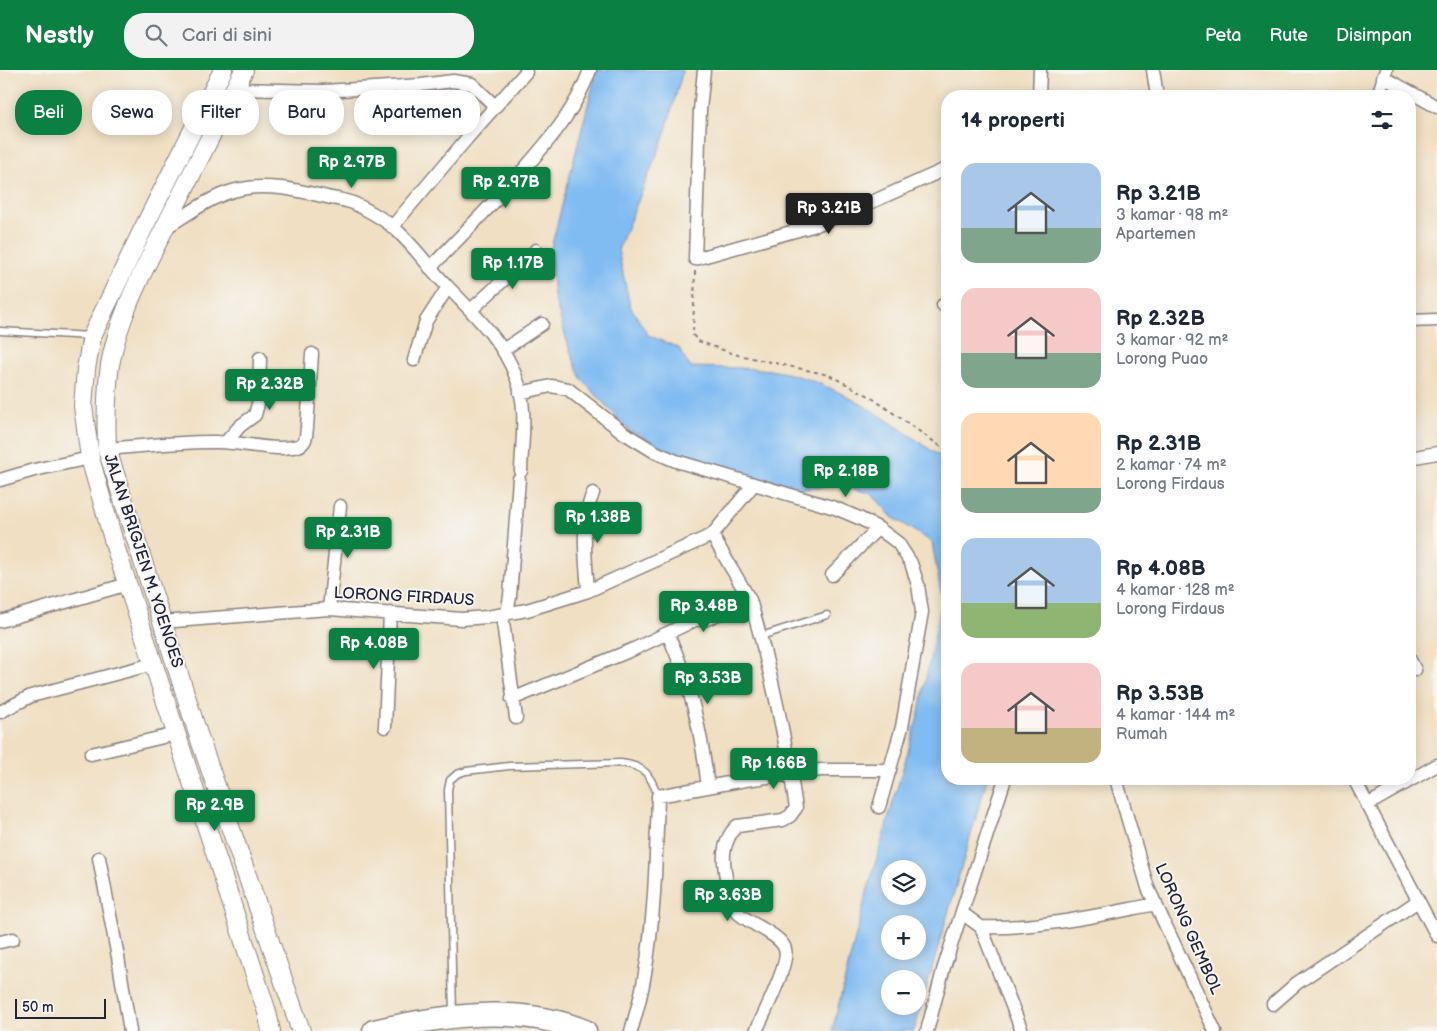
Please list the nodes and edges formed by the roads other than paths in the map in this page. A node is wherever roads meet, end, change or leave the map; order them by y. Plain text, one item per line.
1 (223, 70) edge
2 (244, 70) edge
3 (590, 70) edge
4 (704, 70) edge
5 (1040, 70) edge
6 (1153, 70) edge
7 (526, 72) dead end
8 (1385, 74) edge
9 (234, 89) junction
10 (1039, 90) edge
11 (1156, 90) edge
12 (1380, 90) edge
13 (1410, 90) edge
14 (1416, 94) edge
15 (496, 106) junction
16 (1437, 107) edge
17 (941, 171) edge
18 (392, 226) junction
19 (164, 228) junction
20 (536, 250) dead end
21 (430, 268) junction
22 (448, 287) junction
23 (471, 310) junction
24 (1437, 320) edge
25 (1416, 322) edge
26 (542, 324) dead end
27 (0, 331) edge
28 (92, 336) junction
29 (503, 350) junction
30 (312, 354) dead end
31 (260, 358) dead end
32 (414, 360) dead end
33 (520, 393) junction
34 (226, 442) junction
35 (107, 449) junction
36 (1437, 453) edge
37 (1416, 457) edge
38 (90, 458) junction
39 (0, 480) edge
40 (754, 484) junction
41 (593, 493) dead end
42 (340, 506) dead end
43 (878, 528) junction
44 (712, 535) junction
45 (832, 575) dead end
46 (148, 579) junction
47 (128, 584) junction
48 (588, 591) junction
49 (750, 600) junction
50 (329, 609) junction
51 (390, 613) junction
52 (504, 614) junction
53 (827, 615) dead end
54 (0, 621) edge
55 (162, 622) junction
56 (668, 634) junction
57 (761, 636) junction
58 (153, 664) junction
59 (512, 699) junction
60 (0, 712) edge
61 (516, 718) dead end
62 (385, 727) dead end
63 (176, 734) junction
64 (91, 754) dead end
65 (1437, 765) edge
66 (890, 770) junction
67 (790, 774) junction
68 (1416, 777) edge
69 (1004, 785) edge
70 (1118, 785) edge
71 (1357, 785) edge
72 (1401, 785) edge
73 (708, 787) junction
74 (658, 796) junction
75 (1367, 804) junction
76 (879, 807) dead end
77 (99, 858) dead end
78 (1418, 901) junction
79 (1156, 904) junction
80 (962, 912) junction
81 (980, 928) junction
82 (1436, 933) edge
83 (13, 939) dead end
84 (0, 942) edge
85 (1273, 1004) dead end
86 (454, 1018) junction
87 (929, 1029) edge
88 (130, 1031) edge
89 (271, 1031) edge
90 (301, 1031) edge
91 (374, 1031) edge
92 (585, 1031) edge
93 (631, 1031) edge
94 (756, 1031) edge
95 (1022, 1031) edge
96 (1215, 1031) edge

1 - 28 main road, JALAN BRIGJEN M. YOENOES
2 - 9 main road, JALAN BRIGJEN M. YOENOES
3 - 21 street
4 - 17 street
5 - 10 street
6 - 11 street
7 - 15 street
8 - 12 street
8 - 13 street
9 - 15 street
9 - 19 main road, JALAN BRIGJEN M. YOENOES
14 - 16 street
15 - 18 street
18 - 19 street
18 - 21 street
19 - 35 main road, JALAN BRIGJEN M. YOENOES
20 - 23 street
21 - 22 street
22 - 23 street
22 - 32 street
23 - 29 street
24 - 25 street
26 - 29 street
27 - 28 lane
28 - 38 main road, JALAN BRIGJEN M. YOENOES
29 - 33 street
30 - 34 street
31 - 34 street
33 - 40 street
33 - 52 street
34 - 35 street
35 - 46 main road, JALAN BRIGJEN M. YOENOES
36 - 37 street
38 - 39 street
38 - 47 main road, JALAN BRIGJEN M. YOENOES
40 - 43 street
40 - 44 street, LORONG FIRDAUS
41 - 48 street
42 - 50 street
43 - 45 street
43 - 66 street
44 - 48 street, LORONG FIRDAUS
44 - 49 street
46 - 47 main road
46 - 55 main road, JALAN BRIGJEN M. YOENOES
47 - 54 street
47 - 58 main road, JALAN BRIGJEN M. YOENOES
48 - 52 street, LORONG FIRDAUS
49 - 56 street
49 - 57 street
50 - 51 street, LORONG FIRDAUS
50 - 55 street, LORONG FIRDAUS
51 - 52 street, LORONG FIRDAUS
51 - 62 street
52 - 59 street
53 - 57 lane
55 - 90 main road, JALAN BRIGJEN M. YOENOES
56 - 59 street
56 - 73 street
57 - 67 street
58 - 60 street
58 - 63 main road, JALAN BRIGJEN M. YOENOES
59 - 61 street
63 - 64 street
63 - 89 main road, JALAN BRIGJEN M. YOENOES
65 - 68 street
66 - 67 street
66 - 76 street
67 - 73 street
67 - 94 street
69 - 80 street
70 - 79 street, LORONG GEMBOL
71 - 75 street
72 - 75 street
73 - 74 street
74 - 86 lane
74 - 93 street
75 - 78 street
77 - 88 street
78 - 82 street
78 - 85 street
79 - 81 street
79 - 96 street, LORONG GEMBOL
80 - 81 street
80 - 87 street
81 - 95 street
83 - 84 street
86 - 91 highway
86 - 92 highway

